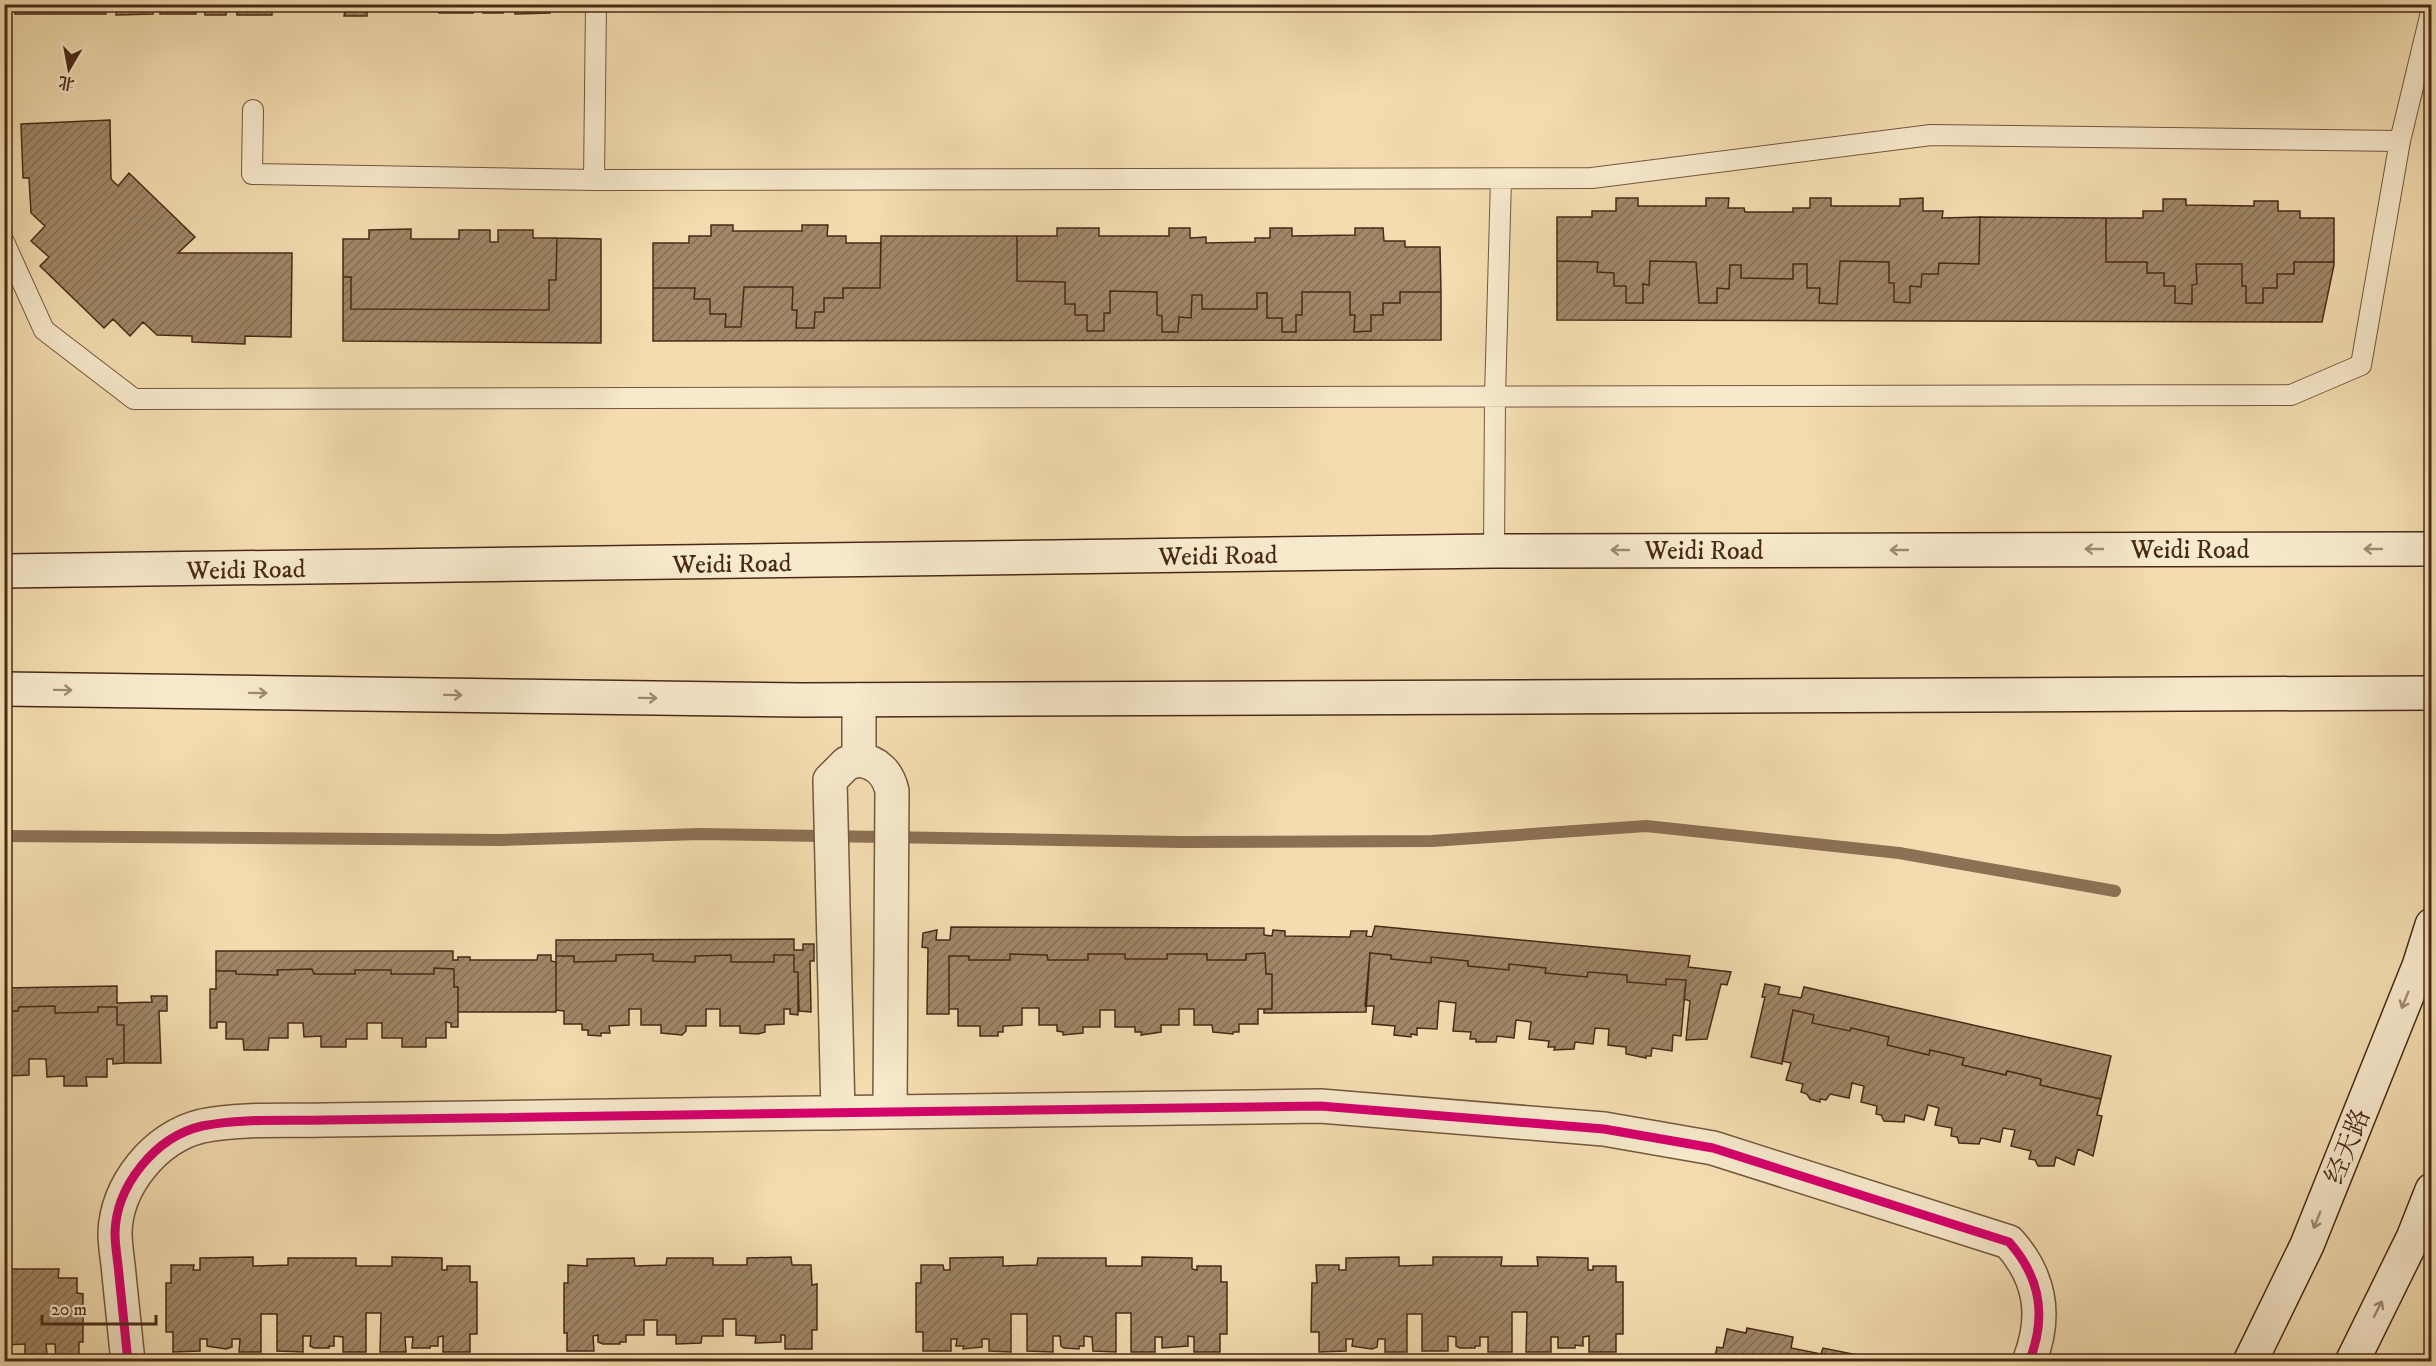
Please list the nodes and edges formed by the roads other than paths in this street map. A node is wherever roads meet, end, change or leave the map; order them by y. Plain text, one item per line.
1 (596, 4) edge
2 (2432, 8) edge
3 (253, 111) dead end
4 (2400, 141) junction
5 (1502, 178) junction
6 (594, 180) junction
7 (4, 242) edge
8 (1495, 396) junction
9 (2432, 549) edge
10 (1494, 551) junction
11 (4, 572) edge
12 (4, 689) edge
13 (2432, 693) edge
14 (859, 700) junction
15 (859, 760) junction
16 (2432, 925) edge
17 (890, 1112) junction
18 (838, 1113) junction
19 (2432, 1190) edge
20 (128, 1362) edge
21 (2029, 1362) edge
22 (2250, 1362) edge
23 (2352, 1362) edge

1 - 6 lane
2 - 4 lane
3 - 6 lane
4 - 5 lane
4 - 8 lane
5 - 6 lane
5 - 8 lane
7 - 8 lane
8 - 10 lane
9 -> 10 main road, Weidi Road
10 - 11 main road, Weidi Road
12 -> 14 main road
13 - 14 main road
14 - 15 main road
15 - 17 main road
15 - 18 main road
16 -> 22 main road, 经天路
17 - 18 main road
17 - 21 main road
18 - 20 main road
23 -> 19 main road

